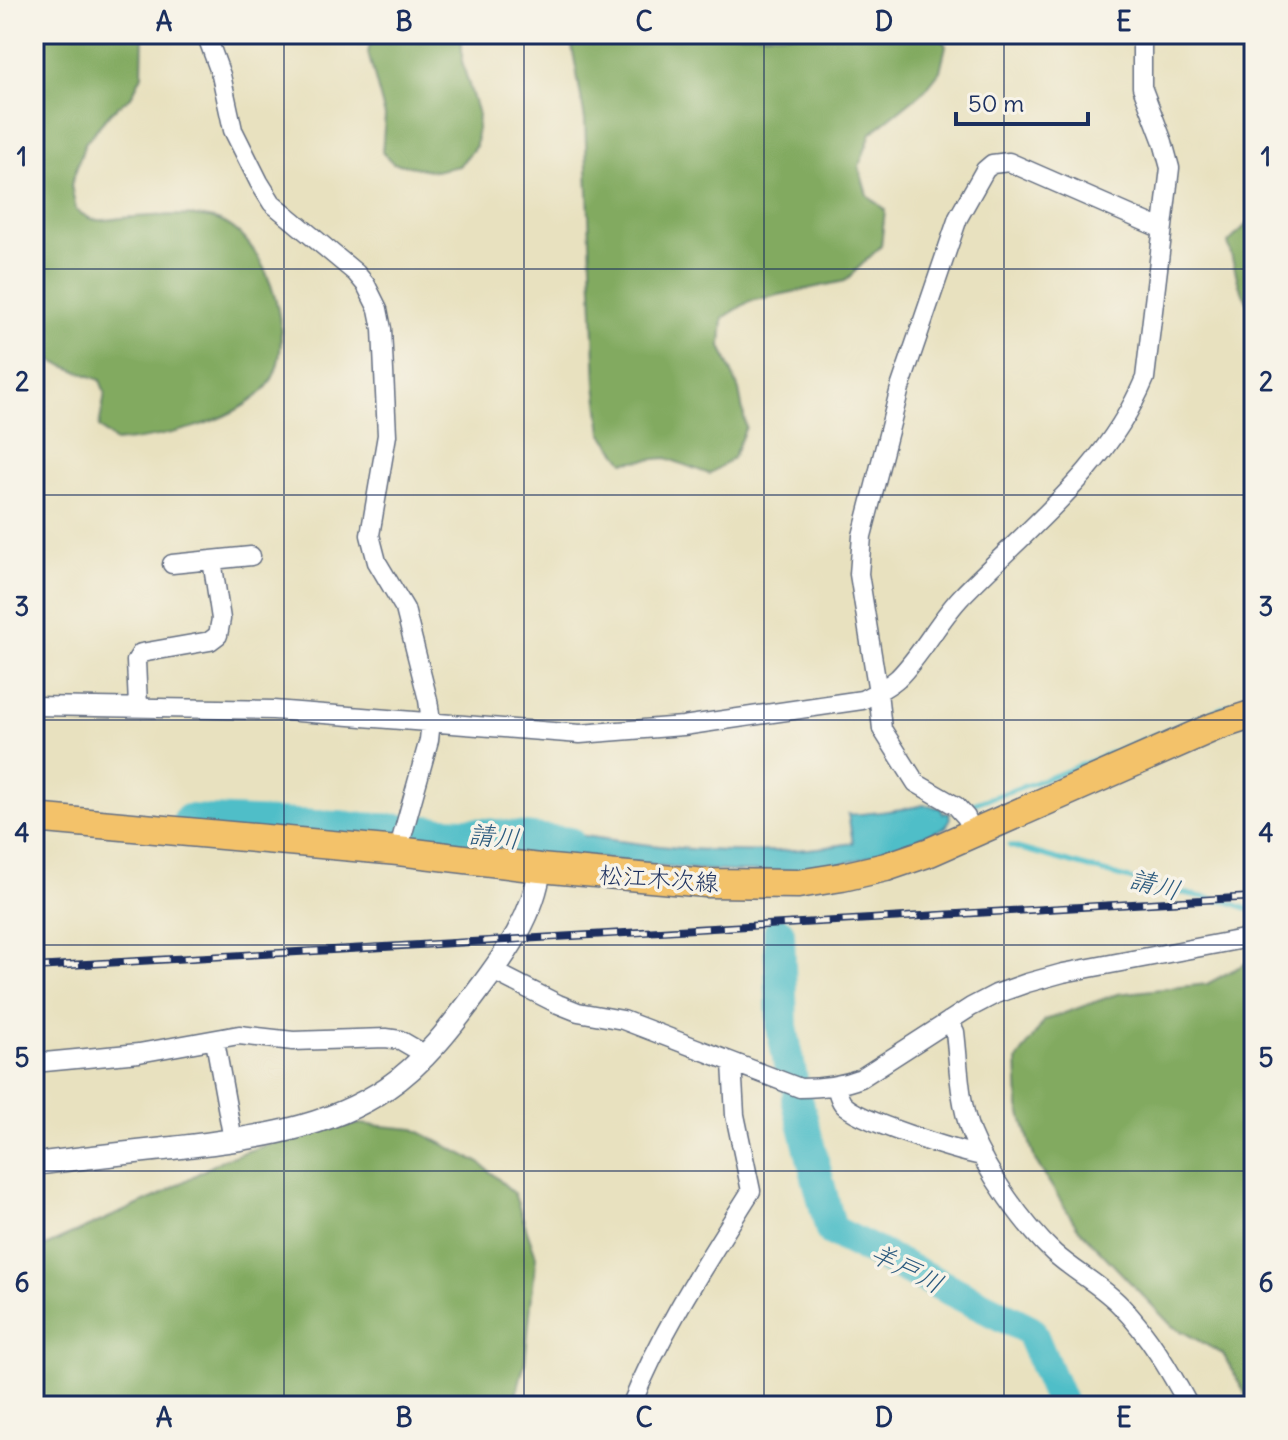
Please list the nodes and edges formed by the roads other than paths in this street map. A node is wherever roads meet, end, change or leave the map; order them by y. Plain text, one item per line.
1 (206, 34) edge
2 (1142, 34) edge
3 (1162, 229) junction
4 (251, 556) dead end
5 (212, 560) junction
6 (172, 564) dead end
7 (878, 692) junction
8 (34, 706) edge
9 (138, 706) junction
10 (1254, 714) edge
11 (431, 721) junction
12 (34, 818) edge
13 (973, 833) junction
14 (400, 844) junction
15 (540, 868) junction
16 (1254, 937) edge
17 (493, 971) junction
18 (949, 1021) junction
19 (215, 1041) junction
20 (426, 1055) junction
21 (34, 1063) edge
22 (732, 1063) junction
23 (836, 1086) junction
24 (233, 1140) junction
25 (982, 1156) junction
26 (34, 1164) edge
27 (631, 1406) edge
28 (1189, 1406) edge

1 - 11 street
2 - 3 street
3 - 7 street
3 - 7 street
4 - 5 street
5 - 6 street
5 - 9 street
7 - 11 street
7 - 13 street
8 - 9 street
9 - 11 street
10 - 13 main road, 松江木次線
11 - 14 street
12 - 14 main road, 松江木次線
13 - 15 main road, 松江木次線
14 - 15 main road, 松江木次線
15 - 17 street
16 - 18 street
17 - 20 street
17 - 22 street
18 - 23 street
18 - 25 street
19 - 20 street
19 - 21 street
19 - 24 street
20 - 24 street
22 - 23 street
22 - 27 street
23 - 25 street
24 - 26 street
25 - 28 street

